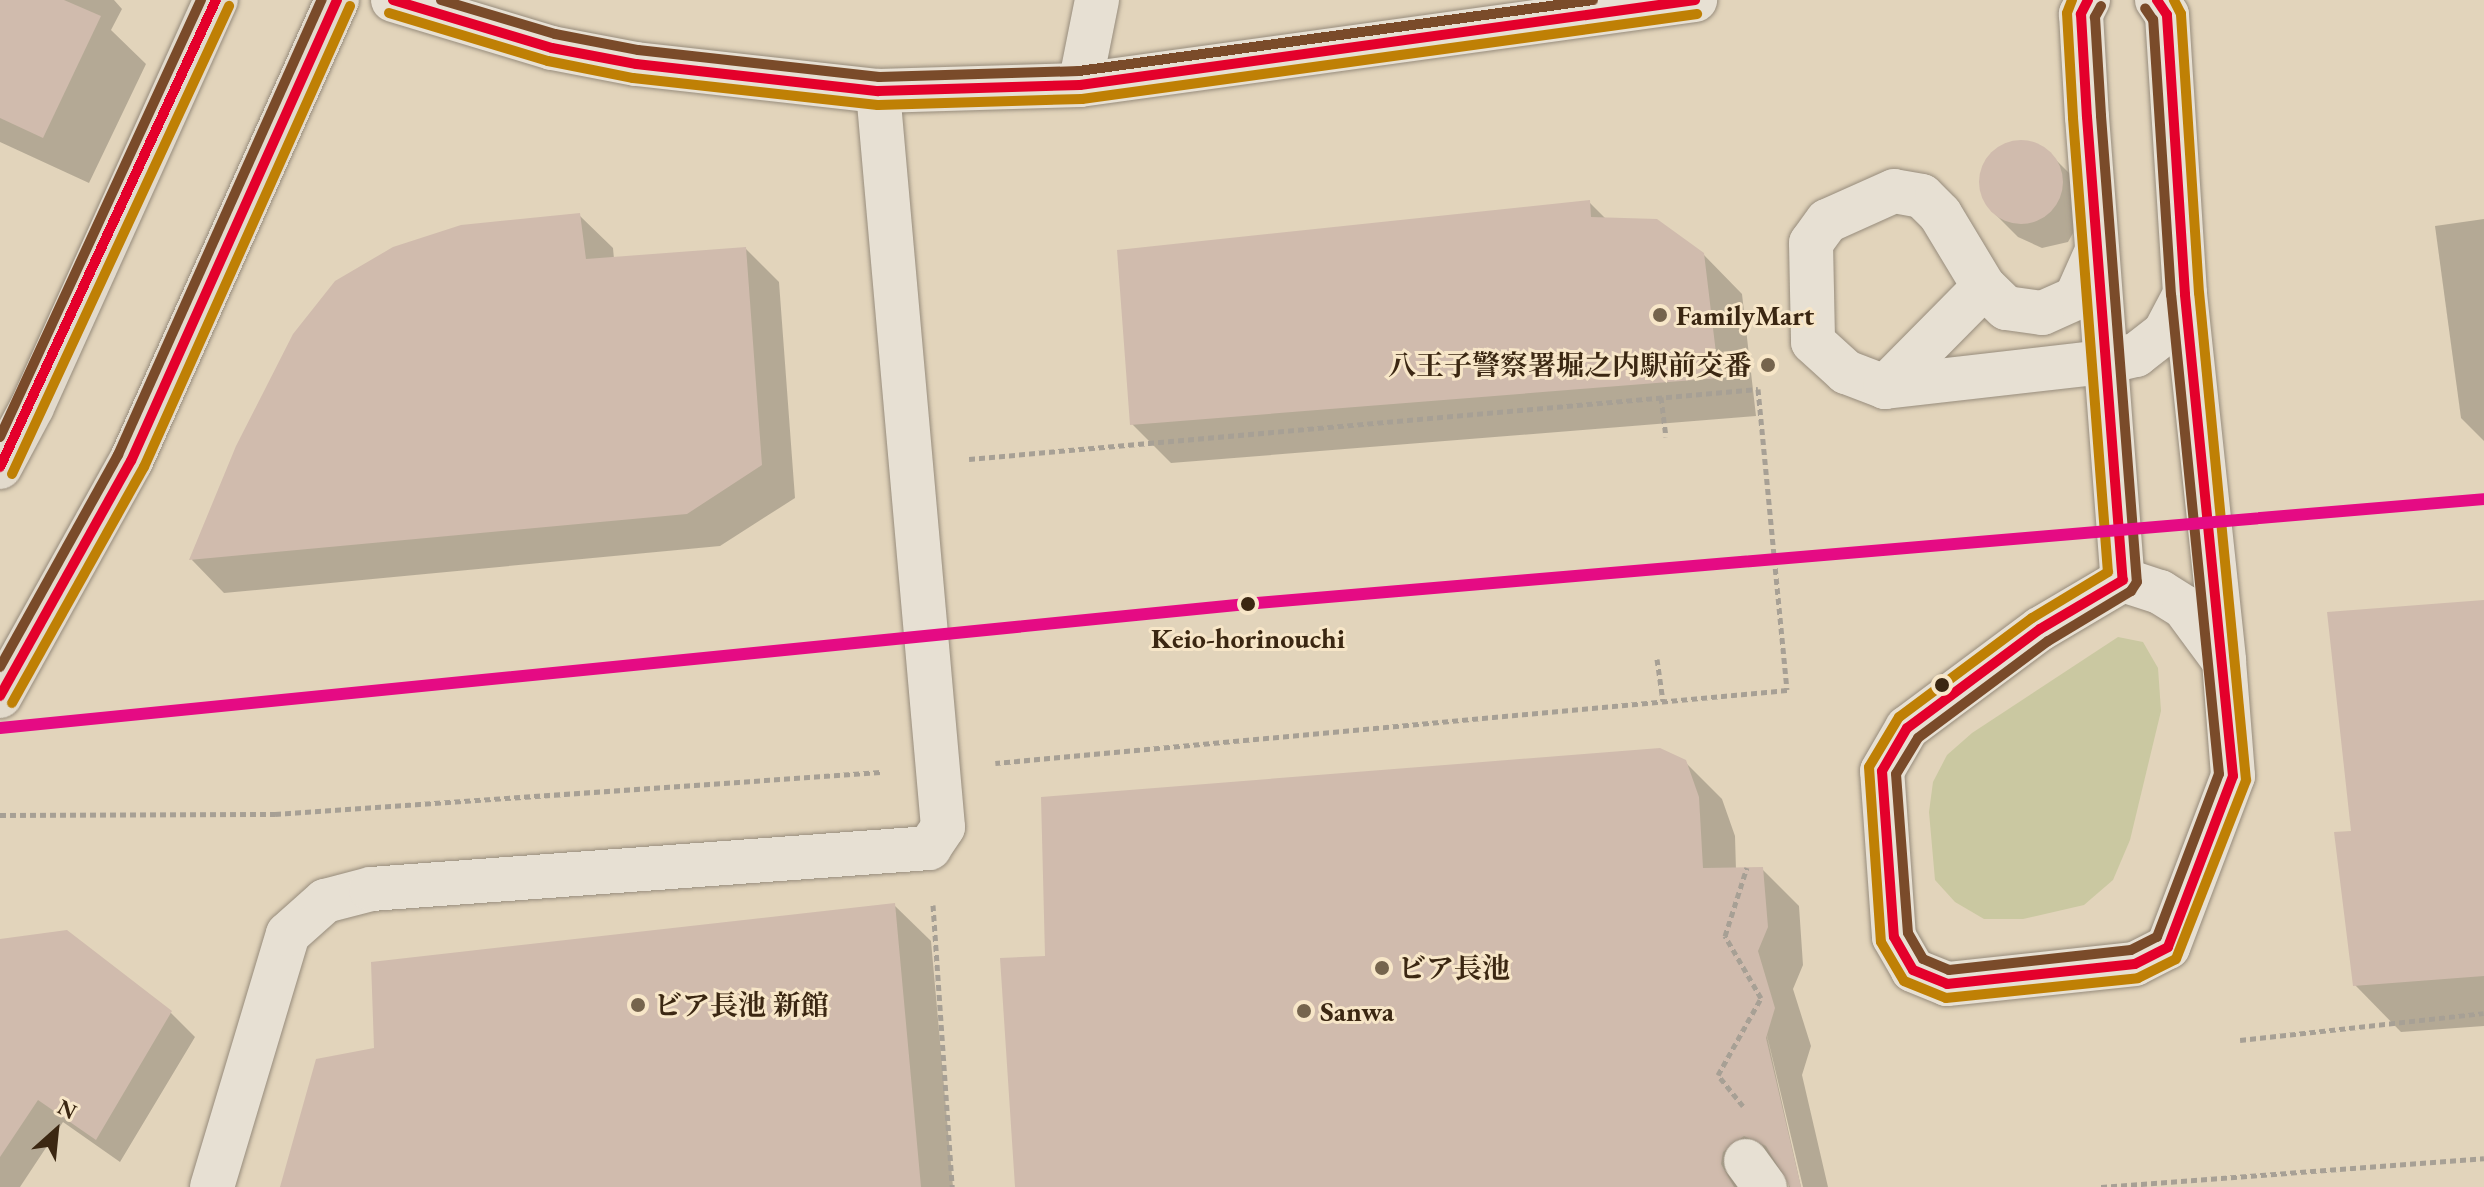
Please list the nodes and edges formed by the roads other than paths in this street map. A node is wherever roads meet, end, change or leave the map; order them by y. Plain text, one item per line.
1 (216, 0) edge
2 (337, 0) edge
3 (393, 0) edge
4 (1097, 0) edge
5 (1695, 0) edge
6 (2088, 0) edge
7 (2157, 0) edge
8 (1080, 85) junction
9 (878, 91) junction
10 (2096, 253) junction
11 (1984, 287) junction
12 (2185, 294) junction
13 (2105, 362) junction
14 (1885, 387) junction
15 (0, 467) edge
16 (2123, 580) junction
17 (2224, 661) junction
18 (0, 696) edge
19 (212, 1187) edge

1 - 15 main road
2 - 18 main road
3 - 9 street
4 - 8 street
5 - 8 street
6 - 10 street
7 - 12 street
8 - 9 street
9 - 19 street
10 - 11 street
10 - 13 street
11 - 14 street
11 - 14 street
12 - 13 street
12 - 17 street
13 - 14 street
13 - 16 street
16 - 17 street
16 - 17 street

